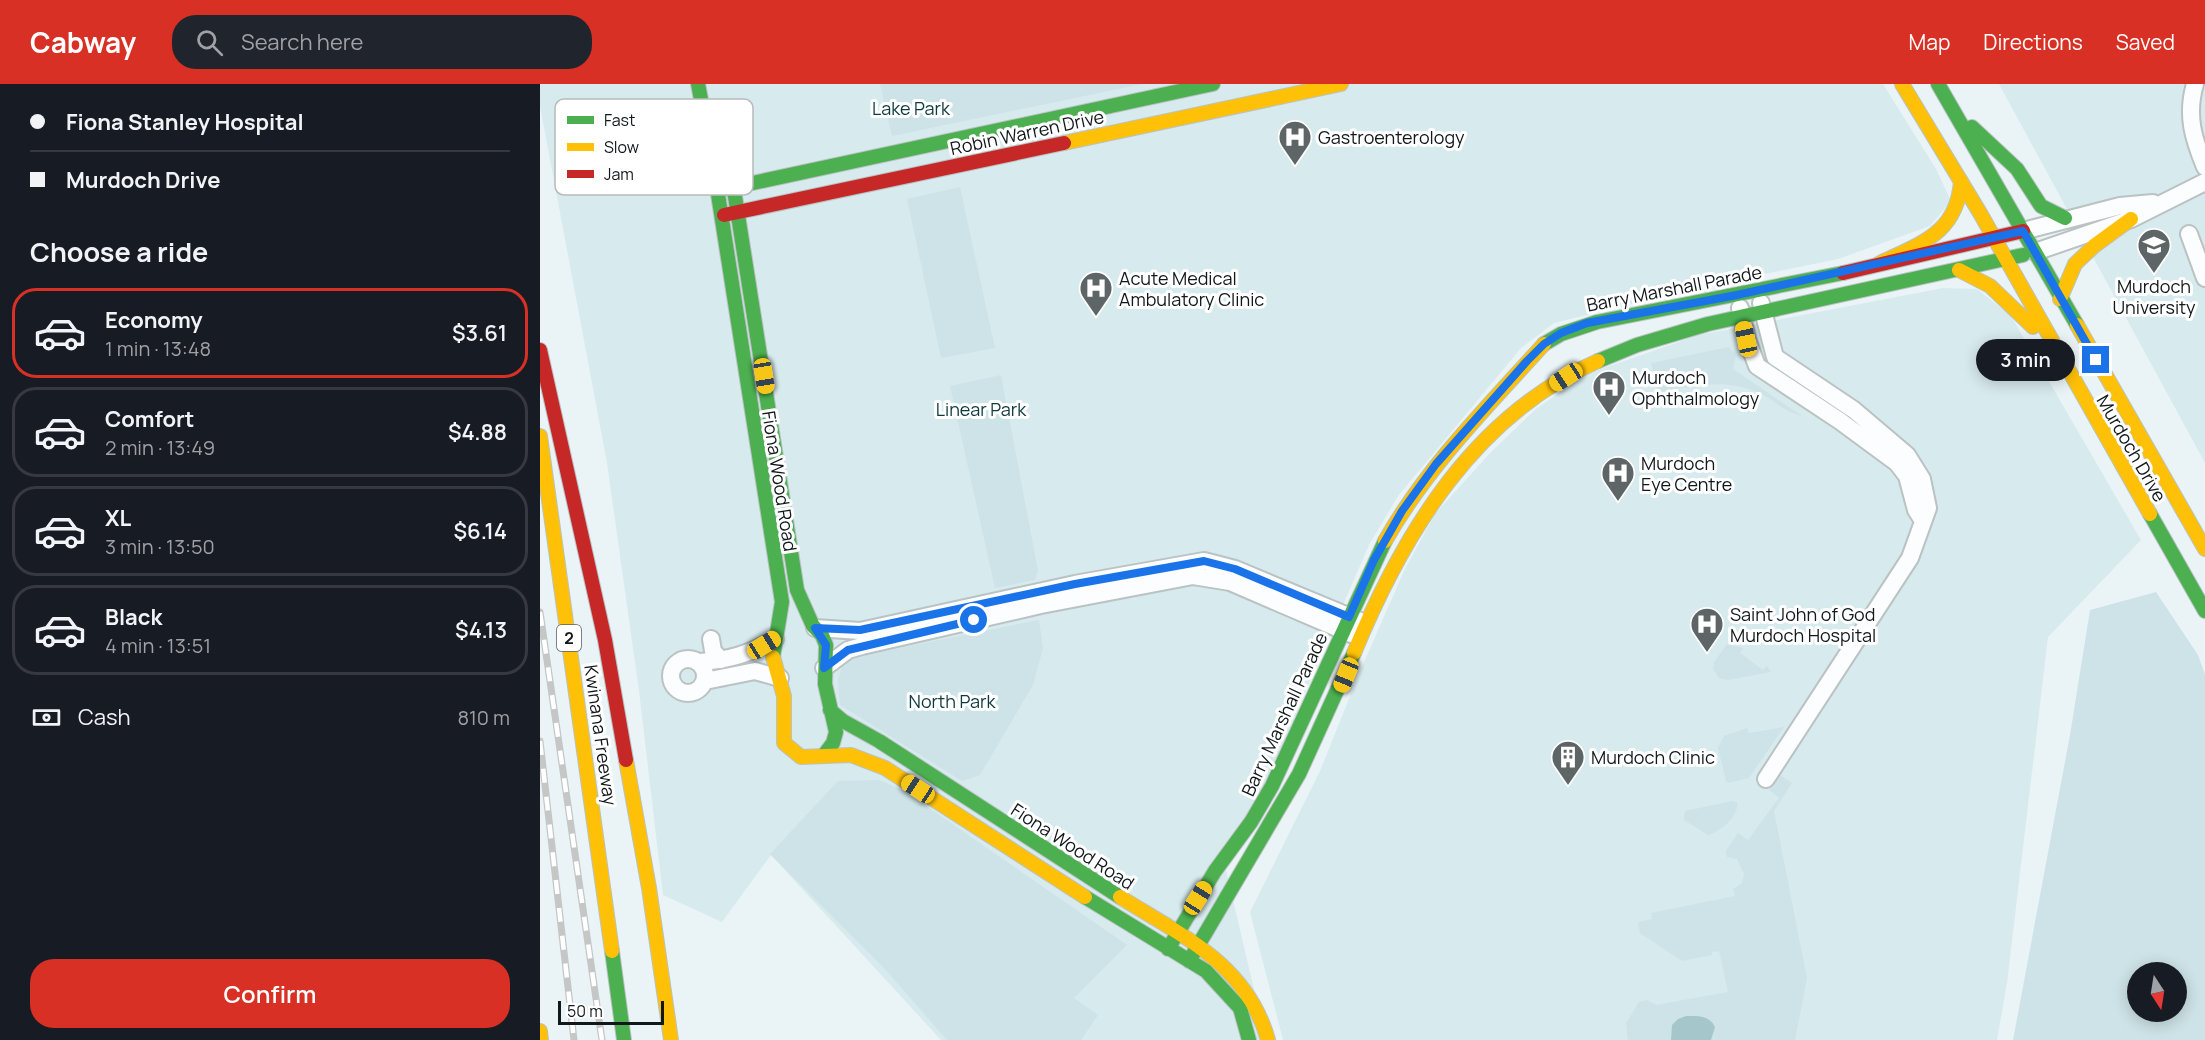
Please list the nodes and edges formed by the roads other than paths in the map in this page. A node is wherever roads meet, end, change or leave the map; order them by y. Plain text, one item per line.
1 (699, 84) edge
2 (1213, 84) edge
3 (1341, 84) edge
4 (1902, 84) edge
5 (1938, 84) edge
6 (2195, 84) edge
7 (702, 99) edge
8 (1951, 108) junction
9 (1037, 121) junction
10 (962, 137) junction
11 (1043, 148) junction
12 (968, 163) junction
13 (2205, 167) edge
14 (1961, 181) junction
15 (2205, 182) edge
16 (753, 183) edge
17 (718, 195) edge
18 (736, 195) edge
19 (2162, 202) junction
20 (739, 212) junction
21 (722, 216) junction
22 (2065, 218) junction
23 (2131, 219) junction
24 (2023, 231) junction
25 (2189, 234) dead end
26 (1995, 238) junction
27 (2034, 252) junction
28 (2005, 260) junction
29 (1880, 263) junction
30 (1959, 270) junction
31 (2205, 278) edge
32 (1758, 290) junction
33 (1737, 295) junction
34 (2060, 299) junction
35 (1763, 312) junction
36 (1742, 316) junction
37 (1554, 337) junction
38 (2053, 346) junction
39 (540, 350) edge
40 (1590, 364) junction
41 (540, 436) edge
42 (1923, 521) junction
43 (2205, 549) edge
44 (1039, 599) junction
45 (2205, 611) edge
46 (1346, 624) junction
47 (814, 627) junction
48 (1363, 631) junction
49 (776, 637) junction
50 (711, 639) dead end
51 (678, 645) dead end
52 (720, 660) junction
53 (677, 663) junction
54 (700, 663) junction
55 (824, 668) junction
56 (780, 678) junction
57 (705, 681) junction
58 (830, 710) junction
59 (824, 755) junction
60 (1766, 779) dead end
61 (1177, 934) junction
62 (1197, 947) junction
63 (1168, 949) junction
64 (1189, 961) junction
65 (540, 1031) edge
66 (541, 1040) edge
67 (624, 1040) edge
68 (671, 1040) edge
69 (1249, 1040) edge
70 (1268, 1040) edge

1 - 7 main road, Fiona Wood Road
2 - 9 main road, Robin Warren Drive
3 - 11 main road, Robin Warren Drive
4 - 14 main road, Murdoch Drive
5 - 8 main road, Murdoch Drive
6 - 13 street
8 - 22 main road
8 - 24 main road, Murdoch Drive
9 - 10 main road, Robin Warren Drive
9 - 11 main road
10 - 12 main road
10 - 16 main road, Robin Warren Drive
11 - 12 main road, Robin Warren Drive
12 - 20 main road, Robin Warren Drive
14 - 26 main road, Murdoch Drive
14 - 29 main road
15 - 19 street
17 - 21 main road, Fiona Wood Road
18 - 20 main road, Fiona Wood Road
19 - 22 street
19 - 23 street
20 - 21 main road, Robin Warren Drive
20 - 47 main road, Fiona Wood Road
21 - 49 main road, Fiona Wood Road
22 - 24 street
23 - 27 street
23 - 34 main road
24 - 26 main road, Barry Marshall Parade
24 - 27 main road, Murdoch Drive
25 - 31 street
26 - 28 main road, Murdoch Drive
26 - 29 main road, Barry Marshall Parade
27 - 28 main road, Barry Marshall Parade
27 - 34 main road, Murdoch Drive
28 - 30 main road, Barry Marshall Parade
28 - 38 main road, Murdoch Drive
29 - 32 main road, Barry Marshall Parade
30 - 35 main road, Barry Marshall Parade
30 - 38 main road
32 - 33 main road, Barry Marshall Parade
32 - 35 street
33 - 36 street
33 - 37 main road, Barry Marshall Parade
34 - 43 main road, Murdoch Drive
35 - 36 main road, Barry Marshall Parade
35 - 42 street
36 - 40 main road, Barry Marshall Parade
36 - 42 street
37 - 40 main road
37 - 46 main road, Barry Marshall Parade
38 - 45 main road, Murdoch Drive
39 - 68 main road
40 - 48 main road, Barry Marshall Parade
41 - 67 main road, Kwinana Freeway / 2
42 - 60 street
44 - 46 street
44 - 47 street
44 - 55 street
46 - 48 street
46 - 61 main road, Barry Marshall Parade
47 - 49 main road
47 - 55 main road, Fiona Wood Road
48 - 62 main road, Barry Marshall Parade
49 - 52 street
49 - 56 main road, Fiona Wood Road
50 - 52 street
51 - 53 street
52 - 54 street
53 - 54 street
53 - 57 street
54 - 57 street
55 - 58 main road, Fiona Wood Road
56 - 57 street
56 - 59 main road, Fiona Wood Road
58 - 59 main road, Fiona Wood Road
58 - 61 main road, Fiona Wood Road
59 - 63 main road, Fiona Wood Road
61 - 62 main road, Fiona Wood Road
61 - 63 main road, Barry Marshall Parade
62 - 64 main road, Barry Marshall Parade
62 - 70 main road, Fiona Wood Road
63 - 64 main road, Fiona Wood Road
64 - 69 main road, Fiona Wood Road
65 - 66 main road

